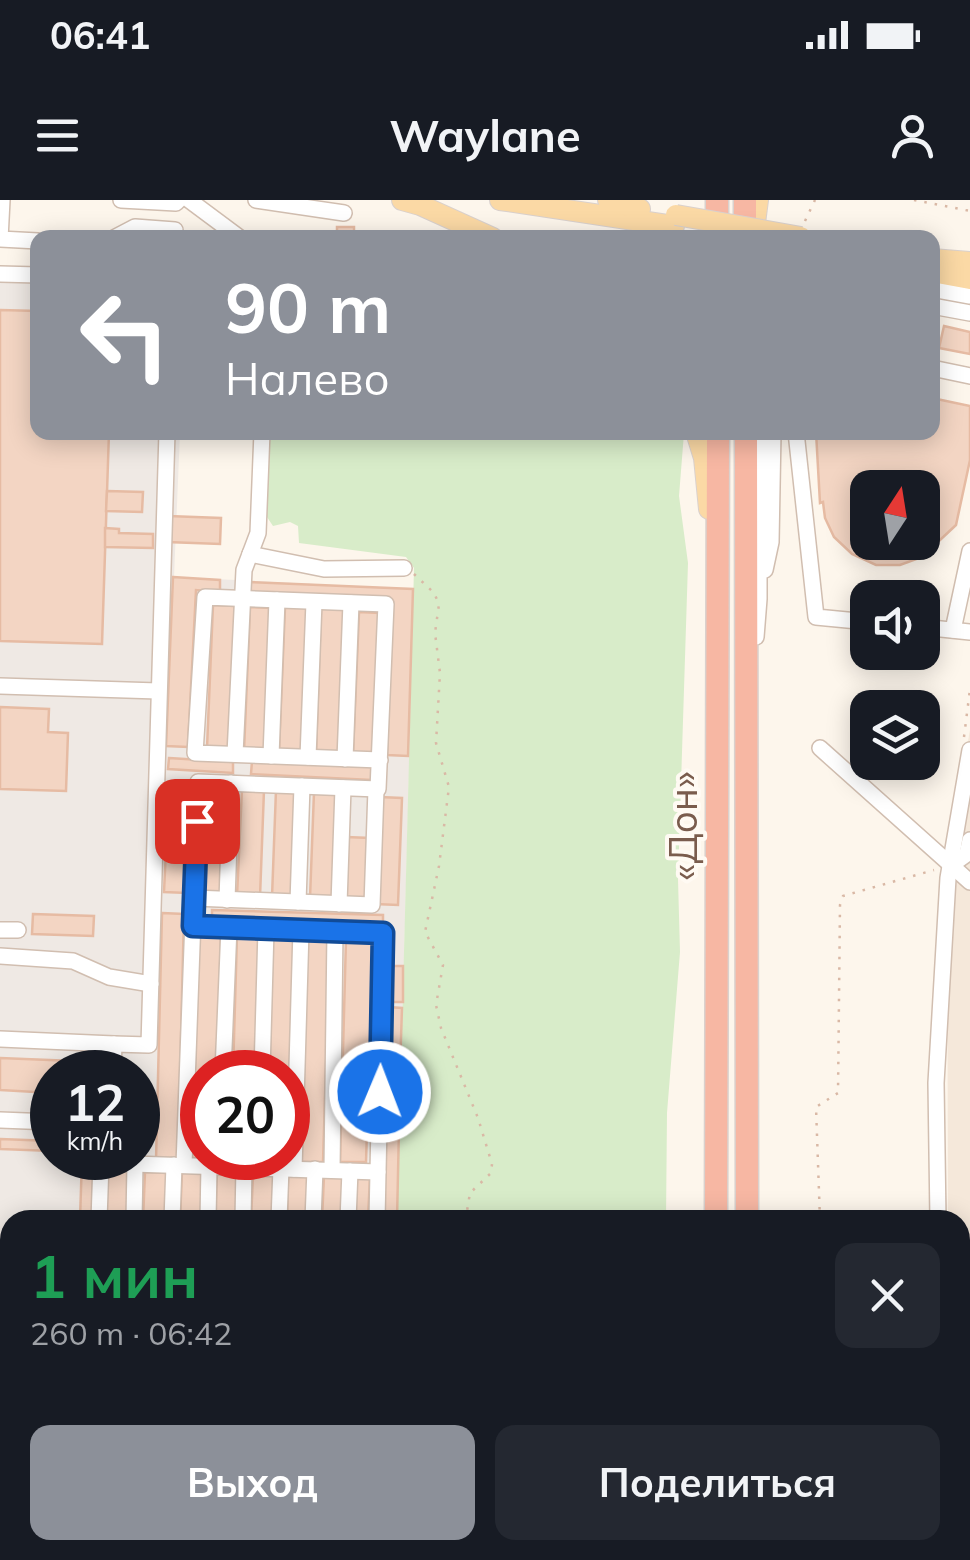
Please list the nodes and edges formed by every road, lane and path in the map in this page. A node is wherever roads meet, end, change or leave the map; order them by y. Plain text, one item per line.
1 (2, 200) edge
2 (121, 200) edge
3 (256, 200) edge
4 (402, 200) edge
5 (500, 200) edge
6 (583, 200) edge
7 (608, 200) edge
8 (708, 200) edge
9 (716, 200) edge
10 (745, 200) edge
11 (758, 200) edge
12 (815, 200) edge
13 (914, 200) edge
14 (181, 201) edge
15 (640, 209) junction
16 (970, 211) edge
17 (344, 213) dead end
18 (675, 220) junction
19 (176, 230) edge
20 (227, 230) edge
21 (475, 230) edge
22 (709, 230) edge
23 (712, 230) edge
24 (714, 230) edge
25 (745, 230) edge
26 (754, 230) edge
27 (766, 230) edge
28 (804, 230) edge
29 (30, 241) edge
30 (940, 260) edge
31 (970, 263) edge
32 (940, 273) edge
33 (0, 274) edge
34 (30, 276) edge
35 (970, 278) edge
36 (940, 290) edge
37 (970, 296) edge
38 (940, 307) edge
39 (970, 313) edge
40 (940, 370) edge
41 (970, 376) edge
42 (167, 440) edge
43 (262, 440) edge
44 (698, 440) edge
45 (718, 440) edge
46 (746, 440) edge
47 (759, 440) edge
48 (773, 440) edge
49 (797, 440) edge
50 (718, 534) junction
51 (970, 551) edge
52 (250, 554) junction
53 (404, 568) joint
54 (242, 599) junction
55 (759, 599) junction
56 (277, 600) junction
57 (314, 602) junction
58 (351, 603) junction
59 (850, 620) edge
60 (962, 631) edge
61 (0, 686) edge
62 (970, 688) edge
63 (158, 691) junction
64 (746, 700) junction
65 (967, 743) edge
66 (820, 748) dead end
67 (238, 755) junction
68 (271, 756) junction
69 (308, 757) junction
70 (345, 759) junction
71 (380, 760) junction
72 (235, 784) junction
73 (302, 786) junction
74 (343, 788) junction
75 (376, 789) junction
76 (969, 849) edge
77 (950, 866) junction
78 (970, 882) edge
79 (194, 898) junction
80 (227, 900) junction
81 (298, 902) junction
82 (339, 904) junction
83 (193, 926) junction
84 (229, 927) junction
85 (266, 929) junction
86 (0, 930) edge
87 (18, 930) dead end
88 (302, 930) junction
89 (335, 931) junction
90 (0, 956) edge
91 (151, 984) junction
92 (0, 1039) edge
93 (114, 1044) junction
94 (114, 1050) edge
95 (224, 1050) edge
96 (263, 1050) edge
97 (295, 1050) edge
98 (0, 1120) edge
99 (30, 1121) edge
100 (160, 1165) edge
101 (179, 1165) junction
102 (310, 1169) edge
103 (323, 1170) junction
104 (350, 1171) junction
105 (378, 1172) junction
106 (99, 1180) edge
107 (135, 1180) edge
108 (214, 1180) edge
109 (251, 1180) edge
110 (286, 1180) edge
111 (98, 1210) edge
112 (134, 1210) edge
113 (173, 1210) edge
114 (209, 1210) edge
115 (245, 1210) edge
116 (281, 1210) edge
117 (316, 1210) edge
118 (348, 1210) edge
119 (377, 1210) edge
120 (467, 1210) edge
121 (716, 1210) edge
122 (746, 1210) edge
123 (820, 1210) edge
124 (938, 1210) edge

1 - 29 street
2 - 14 street
3 - 17 street
4 - 21 main road
5 - 18 main road
6 - 15 main road
7 - 15 main road
8 - 23 main road
9 - 24 highway
10 - 25 highway
11 - 26 main road
12 - 28 path
13 - 16 path
14 - 19 street
14 - 20 street
15 - 18 main road
18 - 22 main road
18 - 27 main road, bridge
30 - 31 main road
32 - 35 main road
33 - 34 street
36 - 37 street
38 - 39 street
40 - 41 street
42 - 63 street
43 - 52 street
44 - 50 main road
45 - 50 highway, «Дон»
46 - 64 highway, «Дон»
47 - 55 street
48 - 55 street
49 - 59 street
50 - 121 highway, «Дон»
51 - 60 street
52 - 53 street
52 - 54 street
53 - 120 path
54 - 56 street
54 - 67 street
54 - 67 street
55 - 64 street
56 - 57 street
56 - 68 street
57 - 58 street
57 - 69 street
58 - 70 street
58 - 71 street
61 - 63 street
62 - 65 path
63 - 91 street
64 - 122 highway, «Дон»
65 - 77 street
66 - 77 street
67 - 68 street
67 - 72 street
68 - 69 street
69 - 70 street
70 - 71 street
71 - 75 street
72 - 73 street
72 - 79 street
72 - 80 street
73 - 74 street
73 - 81 street
74 - 75 street
74 - 82 street
75 - 82 street
76 - 77 street
77 - 78 street
77 - 123 path
77 - 124 street
79 - 80 street
79 - 83 street
80 - 81 street
81 - 82 street
83 - 84 street
83 - 101 street
84 - 85 street
84 - 95 street
85 - 88 street
85 - 96 street
86 - 87 street
88 - 89 street
88 - 97 street
89 - 103 street
89 - 105 street
90 - 91 street
91 - 93 street
92 - 93 street
93 - 94 street
98 - 99 street
100 - 101 street
101 - 113 street
102 - 103 street
103 - 104 street
103 - 117 street
104 - 105 street
104 - 118 street
105 - 119 street
106 - 111 street
107 - 112 street
108 - 114 street
109 - 115 street
110 - 116 street

